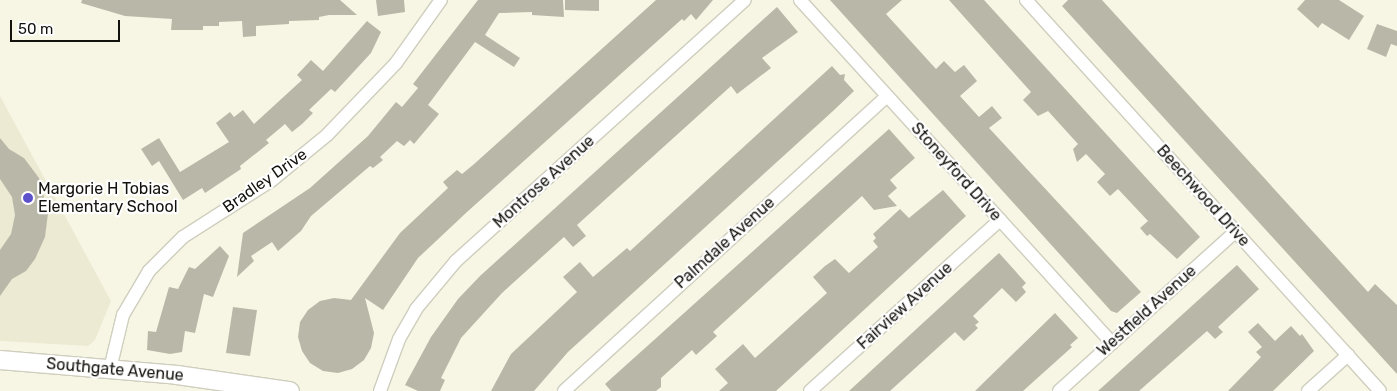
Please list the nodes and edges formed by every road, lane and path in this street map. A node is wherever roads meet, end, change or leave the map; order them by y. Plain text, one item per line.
1 (441, 0) edge
2 (744, 0) edge
3 (800, 0) edge
4 (1026, 0) edge
5 (887, 96) junction
6 (1000, 220) junction
7 (1235, 232) junction
8 (1112, 343) junction
9 (1348, 355) junction
10 (0, 360) edge
11 (110, 369) junction
12 (290, 391) edge
13 (380, 391) edge
14 (564, 391) edge
15 (810, 391) edge
16 (1059, 391) edge
17 (1308, 391) edge
18 (1380, 391) edge

1 - 11 street, Bradley Drive
2 - 13 street, Montrose Avenue
3 - 5 street, Stoneyford Drive
4 - 7 street, Beechwood Drive
5 - 6 street, Stoneyford Drive
5 - 14 street, Palmdale Avenue
6 - 8 street, Stoneyford Drive
6 - 15 street, Fairview Avenue
7 - 8 street, Westfield Avenue
7 - 9 street, Beechwood Drive
8 - 16 street, Westfield Avenue
9 - 17 street
9 - 18 street, Beechwood Drive
10 - 11 street, Southgate Avenue
11 - 12 street, Southgate Avenue

